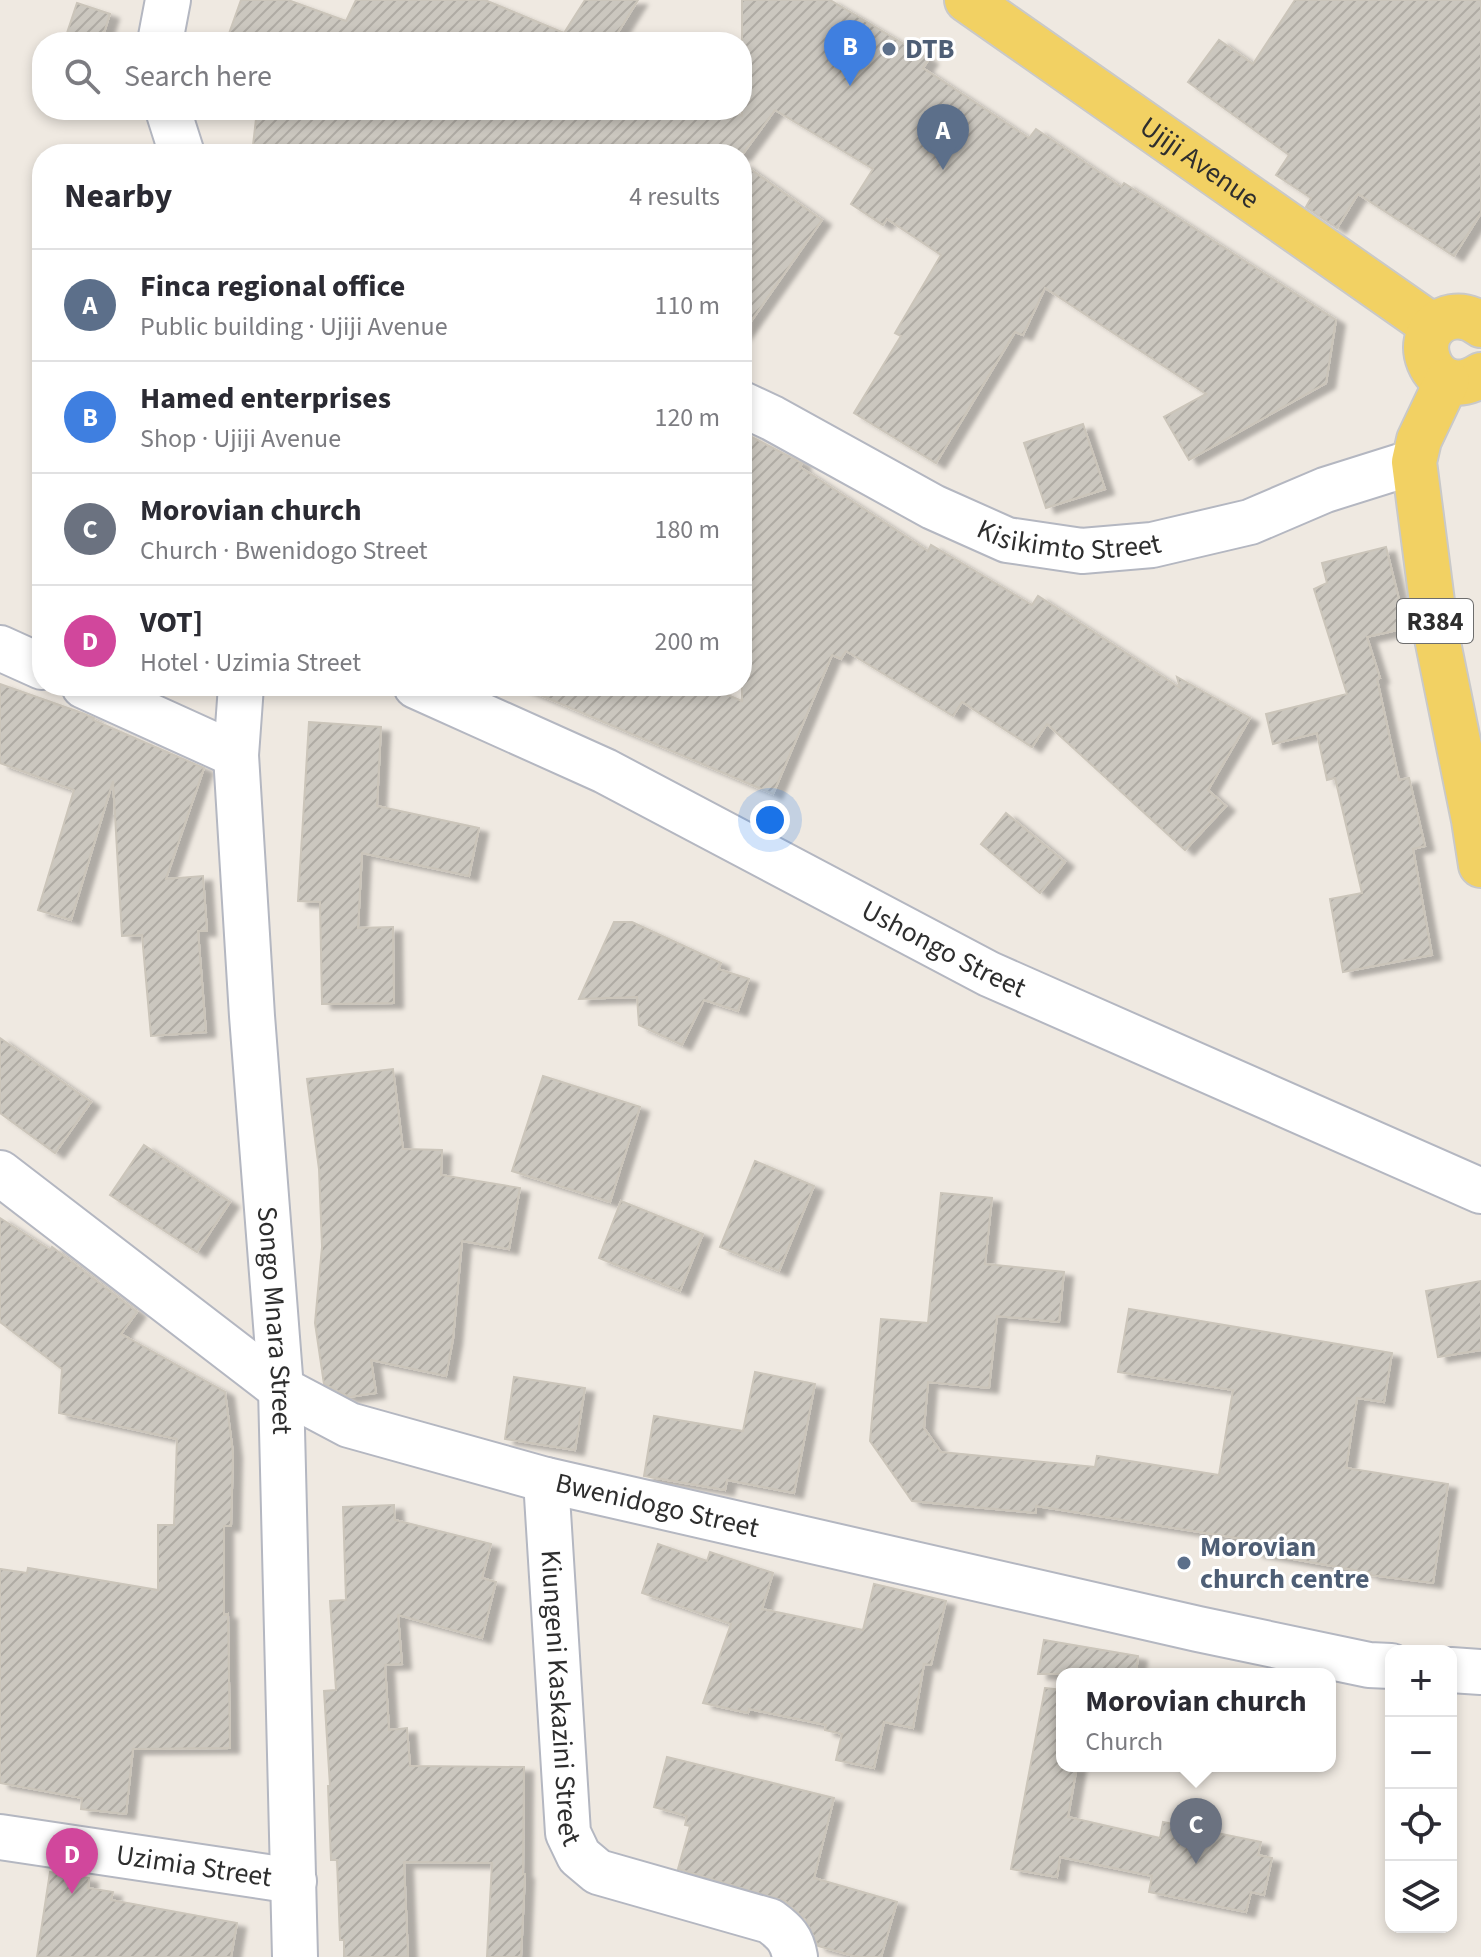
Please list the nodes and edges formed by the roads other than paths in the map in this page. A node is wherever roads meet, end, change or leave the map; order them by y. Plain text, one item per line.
1 (168, 0) edge
2 (967, 0) edge
3 (162, 32) edge
4 (171, 120) edge
5 (179, 144) edge
6 (1481, 325) edge
7 (1434, 327) junction
8 (1464, 378) edge
9 (752, 409) edge
10 (1414, 462) junction
11 (0, 648) edge
12 (32, 662) edge
13 (106, 696) edge
14 (240, 696) edge
15 (438, 696) edge
16 (236, 755) junction
17 (1481, 865) edge
18 (0, 1173) edge
19 (1481, 1191) edge
20 (281, 1389) junction
21 (546, 1480) junction
22 (1385, 1666) edge
23 (1457, 1670) edge
24 (1481, 1672) edge
25 (0, 1837) edge
26 (294, 1881) junction
27 (295, 1957) edge
28 (795, 1957) edge

1 - 3 street
2 - 7 main road, Ujiji Avenue
4 - 5 street
6 - 7 main road
7 - 8 main road
8 - 10 main road, R384
9 - 10 street, Kisikimto Street
10 - 17 main road, R384
11 - 12 street
13 - 16 street
14 - 16 street, Songo Mnara Street
15 - 19 street, Ushongo Street
16 - 20 street, Songo Mnara Street
18 - 20 street, Bwenidogo Street
20 - 21 street, Bwenidogo Street
20 - 26 street, Songo Mnara Street
21 - 22 street, Bwenidogo Street
21 - 28 street, Kiungeni Kaskazini Street
23 - 24 street
25 - 26 street, Uzimia Street
26 - 27 street, Songo Mnara Street

